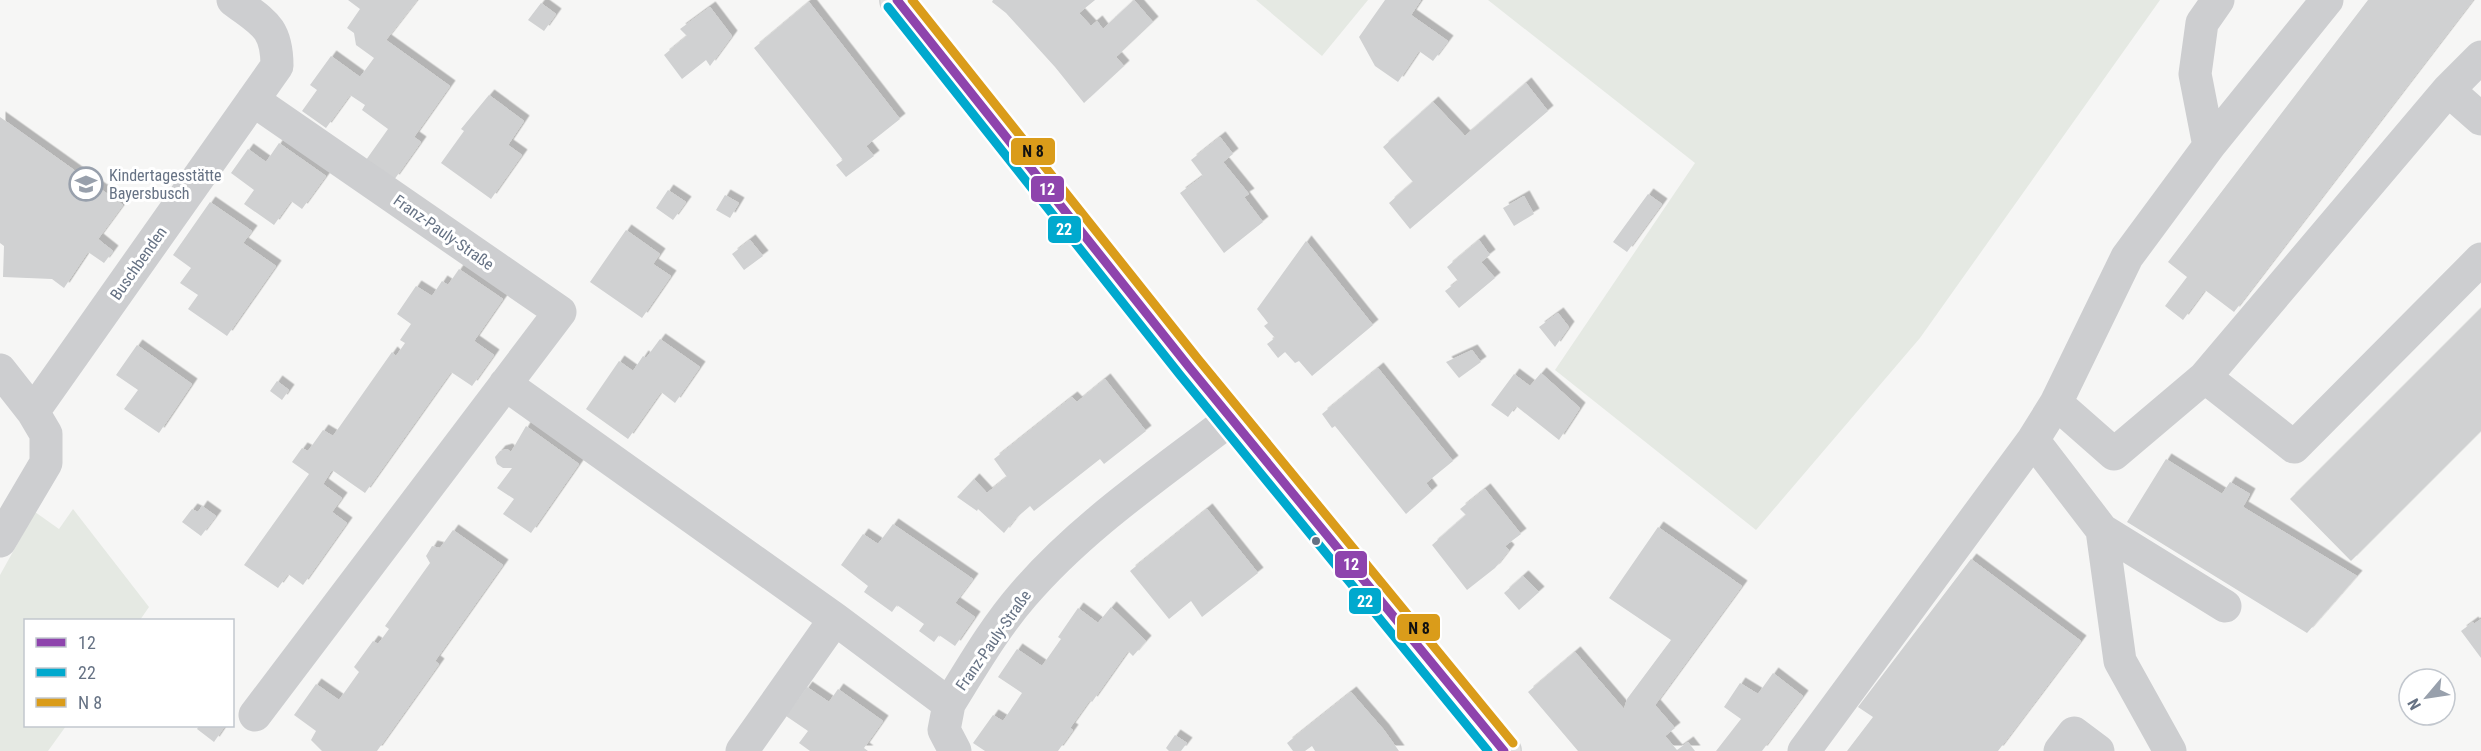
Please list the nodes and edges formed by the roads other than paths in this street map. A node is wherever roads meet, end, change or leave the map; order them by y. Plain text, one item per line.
1 (233, 0) edge
2 (897, 0) edge
3 (2218, 0) edge
4 (2326, 0) edge
5 (2481, 57) edge
6 (2448, 90) junction
7 (253, 100) junction
8 (2481, 119) edge
9 (2209, 146) junction
10 (2481, 259) edge
11 (0, 370) edge
12 (2205, 377) junction
13 (505, 384) junction
14 (2056, 403) junction
15 (33, 411) junction
16 (1231, 418) junction
17 (2033, 440) junction
18 (2102, 530) junction
19 (0, 541) edge
20 (2225, 606) dead end
21 (835, 620) junction
22 (949, 704) junction
23 (255, 715) dead end
24 (742, 751) edge
25 (955, 751) edge
26 (1504, 751) edge
27 (1804, 751) edge
28 (2060, 751) edge
29 (2098, 751) edge
30 (2170, 751) edge

1 - 7 street, Buschbenden
2 - 16 main road
3 - 9 street
4 - 9 street
5 - 6 street
6 - 8 street
6 - 12 street
7 - 13 street, Franz-Pauly-Straße
7 - 15 street, Buschbenden
9 - 14 street
10 - 12 street
11 - 15 street
12 - 14 street
13 - 21 street, Franz-Pauly-Straße
13 - 23 street, Franz-Pauly-Straße
14 - 17 street
15 - 19 street
16 - 22 street, Franz-Pauly-Straße
16 - 26 main road
17 - 18 street
17 - 27 street
18 - 20 street
18 - 30 street
21 - 22 street, Franz-Pauly-Straße
21 - 24 street
22 - 25 street
28 - 29 street

